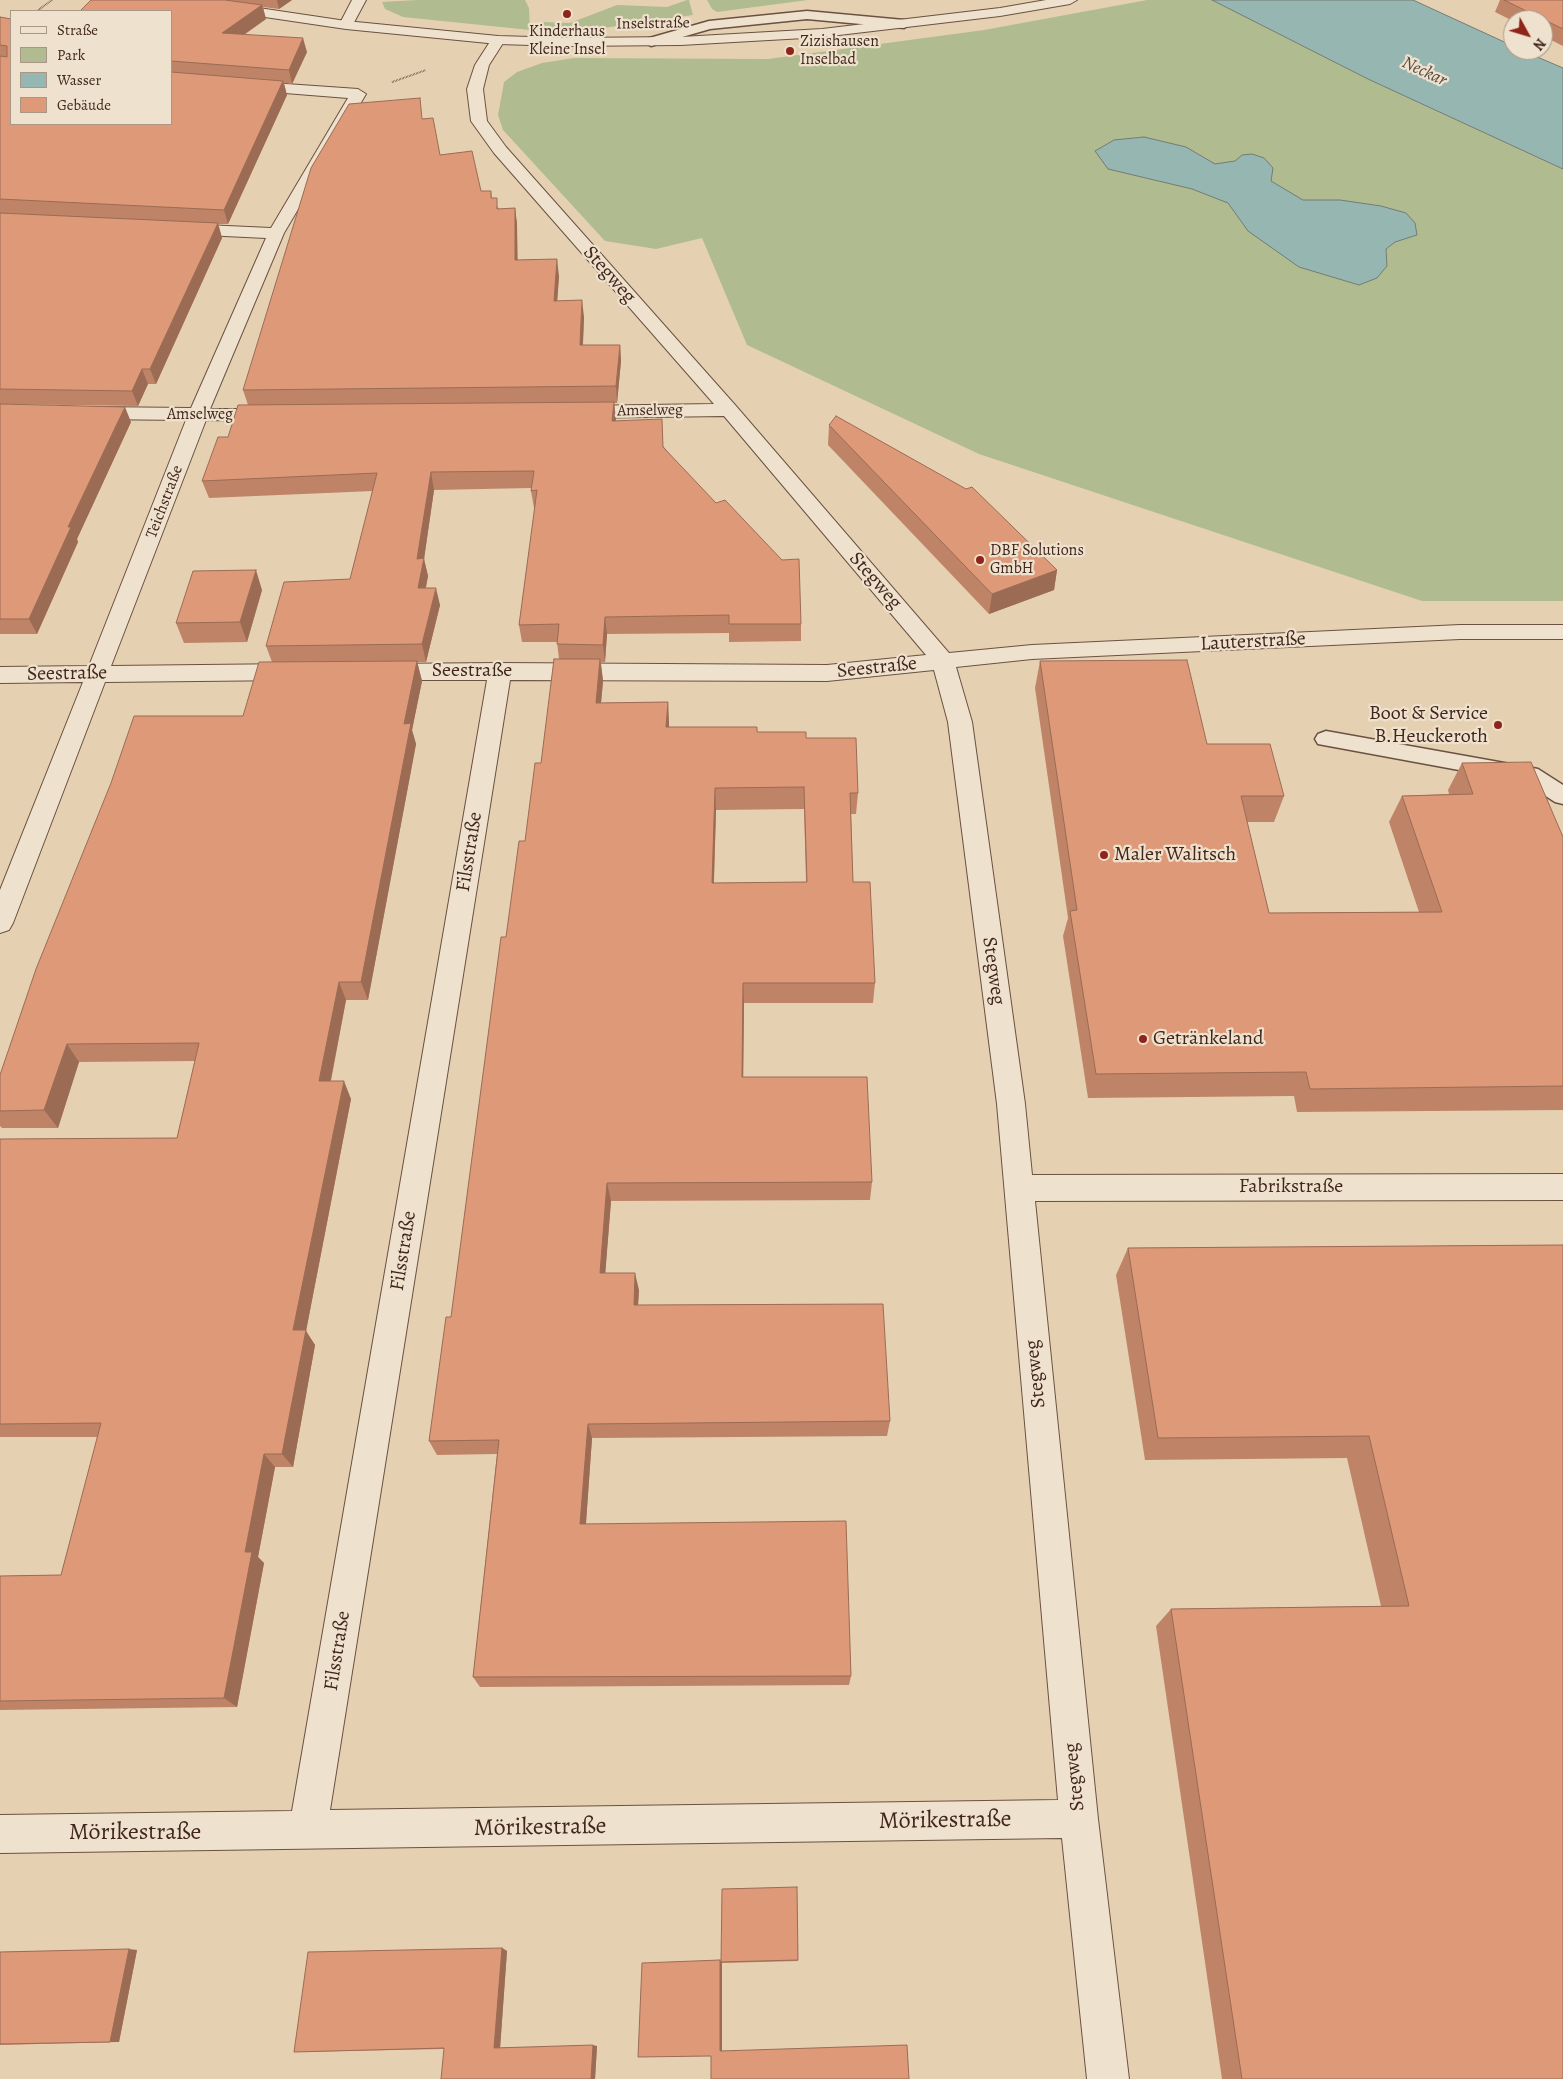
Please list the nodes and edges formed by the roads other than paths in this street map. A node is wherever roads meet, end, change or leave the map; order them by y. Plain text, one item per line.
1 (177, 0) edge
2 (359, 0) edge
3 (1070, 0) edge
4 (1053, 2) edge
5 (346, 25) junction
6 (498, 40) junction
7 (172, 80) edge
8 (170, 228) edge
9 (276, 233) junction
10 (729, 410) junction
11 (69, 412) edge
12 (562, 412) edge
13 (198, 415) junction
14 (286, 415) edge
15 (1563, 632) edge
16 (944, 660) junction
17 (500, 671) junction
18 (314, 672) edge
19 (363, 672) edge
20 (99, 673) junction
21 (0, 675) edge
22 (1326, 739) dead end
23 (1563, 796) edge
24 (0, 924) edge
25 (1563, 1187) edge
26 (1018, 1188) junction
27 (1079, 1819) junction
28 (308, 1831) junction
29 (0, 1834) edge
30 (1108, 2079) edge

1 - 5 street, Inselstraße
2 - 5 street
3 - 4 street, Inselstraße
4 - 6 street, Inselstraße
5 - 6 street, Inselstraße
6 - 10 street, Stegweg
7 - 9 street, Teichstraße
8 - 9 street
9 - 13 street, Teichstraße
10 - 12 street, Amselweg
10 - 16 street, Stegweg
11 - 13 street, Amselweg
13 - 14 street, Amselweg
13 - 20 street, Teichstraße
15 - 16 street, Lauterstraße
16 - 17 street, Seestraße
16 - 26 street, Stegweg
17 - 19 street, Seestraße
17 - 28 street, Filsstraße
18 - 20 street, Seestraße
20 - 21 street, Seestraße
20 - 24 street, Teichstraße
22 - 23 lane
25 - 26 street, Fabrikstraße
26 - 27 street, Stegweg
27 - 28 street, Mörikestraße
27 - 30 street, Stegweg
28 - 29 street, Mörikestraße

